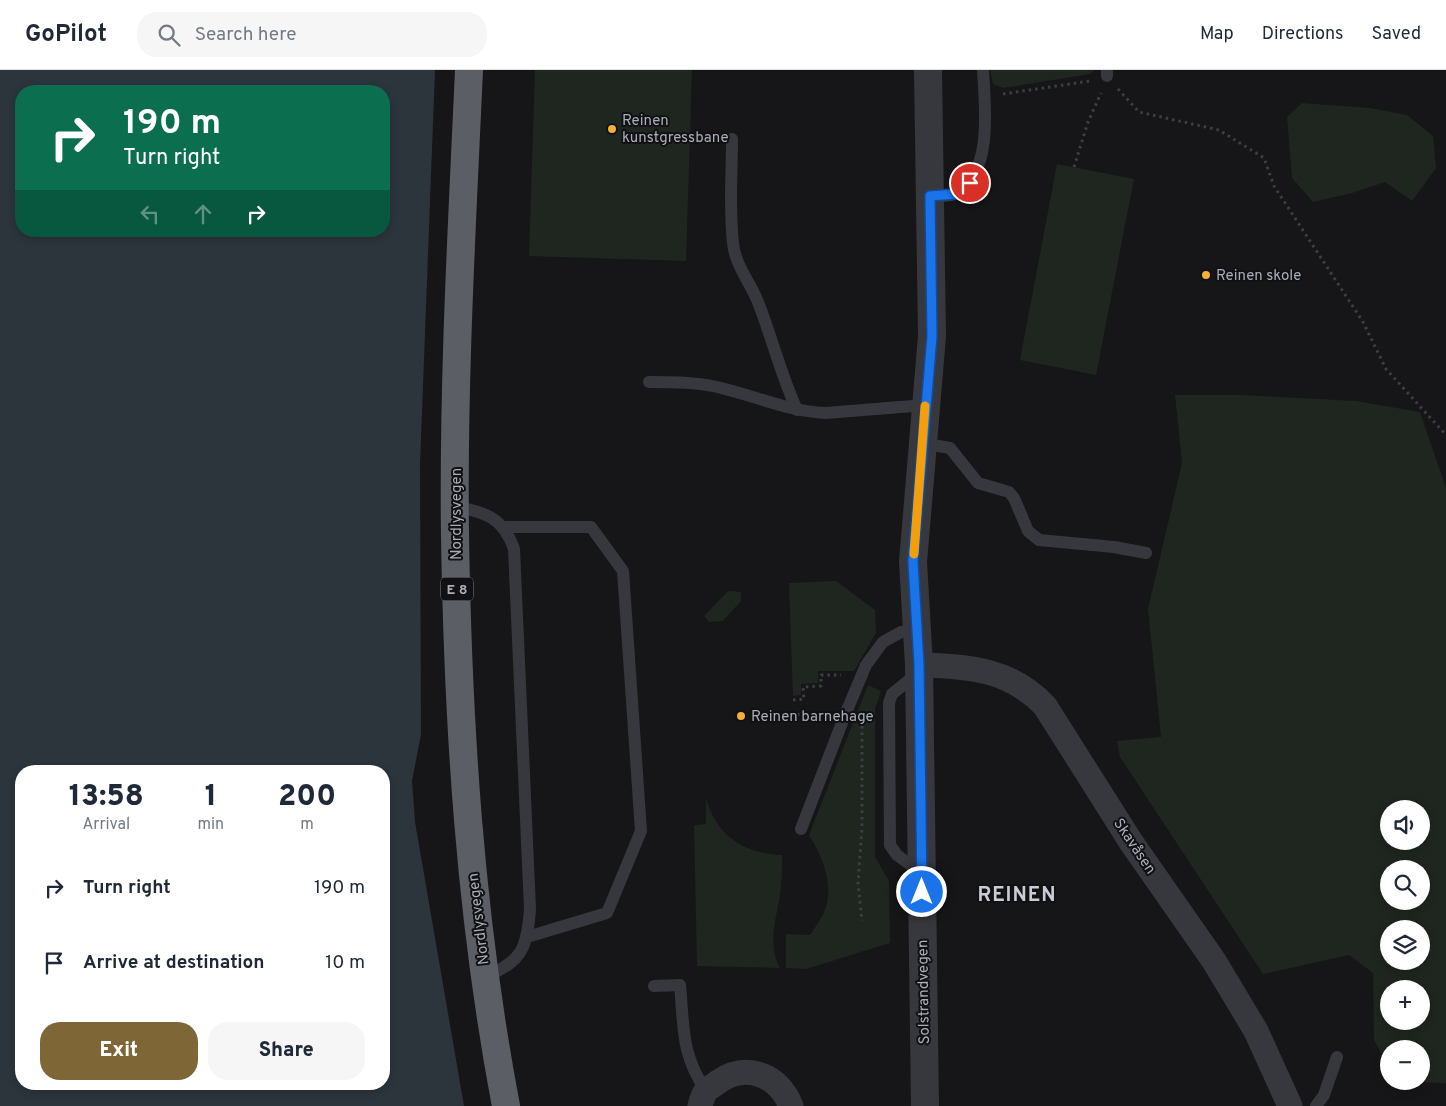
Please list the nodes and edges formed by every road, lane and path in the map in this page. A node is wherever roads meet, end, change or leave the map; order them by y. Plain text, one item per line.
1 (469, 70) edge
2 (928, 70) edge
3 (983, 70) edge
4 (1107, 73) edge
5 (985, 96) junction
6 (732, 140) dead end
7 (1074, 167) dead end
8 (930, 196) junction
9 (649, 382) dead end
10 (925, 405) junction
11 (796, 410) junction
12 (1446, 435) edge
13 (922, 443) junction
14 (455, 506) junction
15 (504, 527) junction
16 (1146, 553) dead end
17 (918, 631) junction
18 (919, 668) junction
19 (842, 675) dead end
20 (793, 700) dead end
21 (771, 715) dead end
22 (845, 715) junction
23 (801, 829) dead end
24 (862, 921) dead end
25 (527, 936) junction
26 (484, 977) junction
27 (654, 986) dead end
28 (1337, 1057) dead end
29 (703, 1099) edge
30 (506, 1106) edge
31 (791, 1106) edge
32 (925, 1106) edge
33 (1290, 1106) edge
34 (1316, 1106) edge

1 - 14 highway, Nordlysvegen / E 8
2 - 8 street, Solstrandvegen
3 - 5 lane
4 - 5 path
4 - 7 path
4 - 12 path
5 - 8 lane
6 - 11 lane
8 - 10 street, Solstrandvegen
9 - 11 lane
10 - 11 lane
10 - 13 street, Solstrandvegen
13 - 16 lane
13 - 17 street, Solstrandvegen
14 - 15 lane
14 - 26 highway, Nordlysvegen / E 8
15 - 25 lane
15 - 25 lane
17 - 18 street, Solstrandvegen
17 - 22 lane
18 - 32 street, Solstrandvegen
18 - 33 street, Skavåsen
19 - 20 path
21 - 22 path
22 - 23 lane
22 - 24 path
25 - 26 lane
26 - 30 highway, Nordlysvegen / E 8
27 - 29 lane
28 - 34 lane
29 - 31 street

